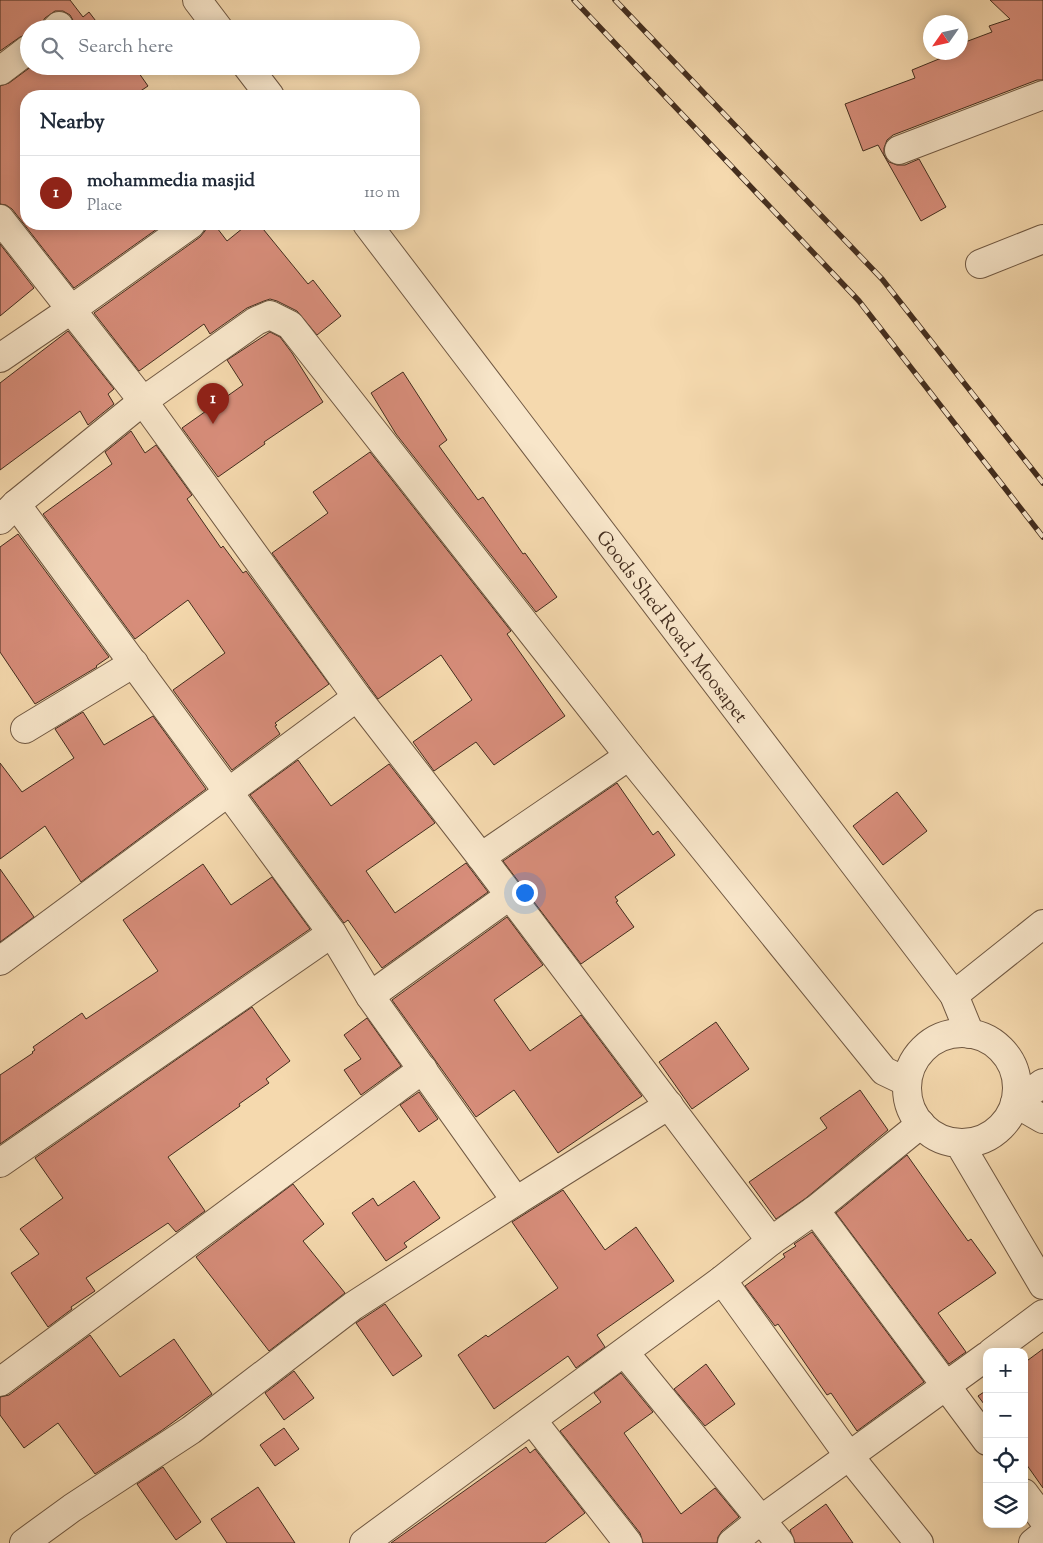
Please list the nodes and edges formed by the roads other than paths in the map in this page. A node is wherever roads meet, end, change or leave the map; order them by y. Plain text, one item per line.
1 (197, 0) edge
2 (212, 20) edge
3 (20, 56) edge
4 (0, 71) edge
5 (255, 75) edge
6 (266, 90) edge
7 (1043, 95) edge
8 (899, 150) dead end
9 (12, 221) edge
10 (183, 230) edge
11 (372, 230) edge
12 (1043, 239) edge
13 (980, 264) dead end
14 (72, 309) junction
15 (0, 358) edge
16 (143, 401) junction
17 (8, 512) edge
18 (134, 663) junction
19 (358, 696) junction
20 (25, 729) dead end
21 (630, 756) junction
22 (229, 792) junction
23 (481, 857) junction
24 (509, 896) junction
25 (1043, 924) edge
26 (332, 933) junction
27 (0, 961) edge
28 (954, 995) junction
29 (370, 996) junction
30 (970, 1034) junction
31 (423, 1069) junction
32 (907, 1082) junction
33 (1043, 1083) edge
34 (1015, 1103) junction
35 (669, 1105) junction
36 (1043, 1119) edge
37 (921, 1124) junction
38 (959, 1143) junction
39 (0, 1163) edge
40 (516, 1201) junction
41 (815, 1210) junction
42 (771, 1241) junction
43 (722, 1280) junction
44 (1043, 1285) edge
45 (1043, 1314) edge
46 (997, 1348) edge
47 (625, 1353) junction
48 (983, 1359) edge
49 (0, 1382) edge
50 (947, 1385) junction
51 (532, 1420) junction
52 (985, 1438) edge
53 (849, 1456) junction
54 (1028, 1498) edge
55 (762, 1519) junction
56 (1043, 1519) edge
57 (395, 1534) edge
58 (1043, 1535) edge
59 (24, 1543) edge
60 (364, 1543) edge
61 (628, 1543) edge
62 (732, 1543) edge
63 (780, 1543) edge
64 (918, 1543) edge
65 (1033, 1543) edge

1 - 2 street
3 - 4 street
5 - 6 street
7 - 8 street
9 - 14 street
10 - 14 street
11 - 28 street, Goods Shed Road, Moosapet
12 - 13 street
14 - 15 street
14 - 16 street
16 - 17 street
16 - 19 street
16 - 21 street
17 - 18 street
18 - 20 street
18 - 22 street
19 - 22 street
19 - 23 street
21 - 23 street
21 - 32 street
22 - 26 street
22 - 27 street
23 - 24 street
24 - 29 street
24 - 35 street
25 - 28 street
26 - 29 street
26 - 39 street
28 - 30 street, Goods Shed Road, Moosapet
29 - 31 street
30 - 32 street
30 - 34 street
31 - 40 street
31 - 49 street
32 - 37 street
33 - 34 street
34 - 36 street
34 - 38 street
35 - 40 street
35 - 42 street
37 - 38 street
37 - 41 street
38 - 44 street
40 - 59 street
41 - 42 street
41 - 50 street
42 - 43 street
43 - 47 street
43 - 53 street
45 - 46 street
47 - 51 street
47 - 55 street
48 - 50 street
50 - 52 street
50 - 53 street
51 - 57 street
51 - 61 street
53 - 55 street
53 - 64 street
54 - 56 street
55 - 62 street
55 - 63 street
57 - 60 street
58 - 65 street

